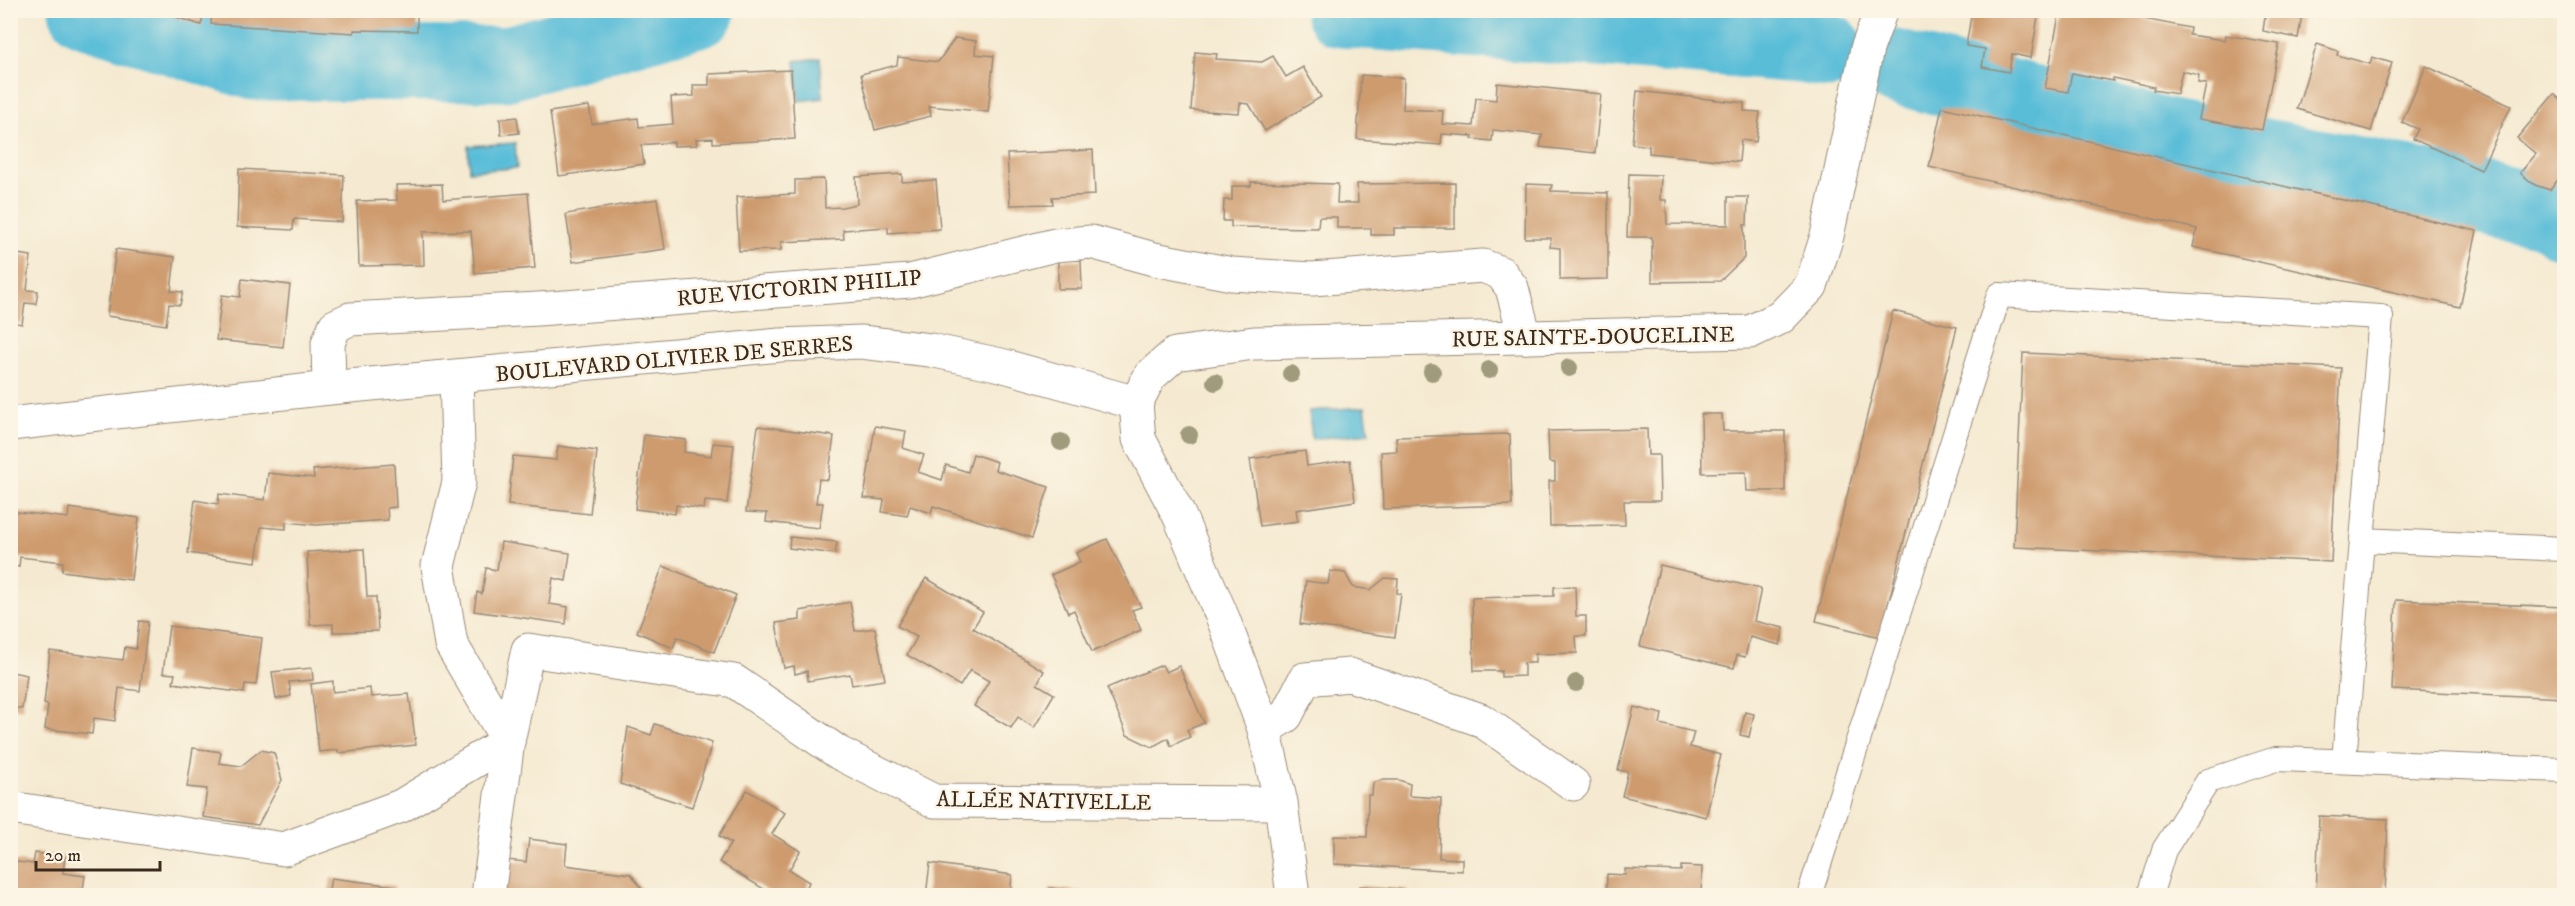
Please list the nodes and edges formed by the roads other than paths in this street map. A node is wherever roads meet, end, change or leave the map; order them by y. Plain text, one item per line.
1 (1881, 10) edge
2 (1525, 338) junction
3 (456, 377) junction
4 (330, 388) junction
5 (1136, 403) junction
6 (10, 424) edge
7 (2362, 540) junction
8 (2565, 549) edge
9 (1264, 729) junction
10 (508, 741) junction
11 (2344, 761) junction
12 (2565, 770) edge
13 (1573, 784) dead end
14 (1281, 803) junction
15 (10, 808) edge
16 (488, 896) edge
17 (1293, 896) edge
18 (1809, 896) edge
19 (2150, 896) edge

1 - 2 street, RUE SAINTE-DOUCELINE
2 - 4 street, RUE VICTORIN PHILIP
2 - 5 street, RUE SAINTE-DOUCELINE
3 - 4 street, BOULEVARD OLIVIER DE SERRES
3 - 5 street, BOULEVARD OLIVIER DE SERRES
3 - 10 street
4 - 6 street, BOULEVARD OLIVIER DE SERRES
5 - 9 street
7 - 8 lane
7 - 11 lane
7 - 18 lane
9 - 13 street
9 - 14 street
10 - 14 street, ALLÉE NATIVELLE
10 - 15 street
10 - 16 street
11 - 12 lane
11 - 19 lane
14 - 17 street

